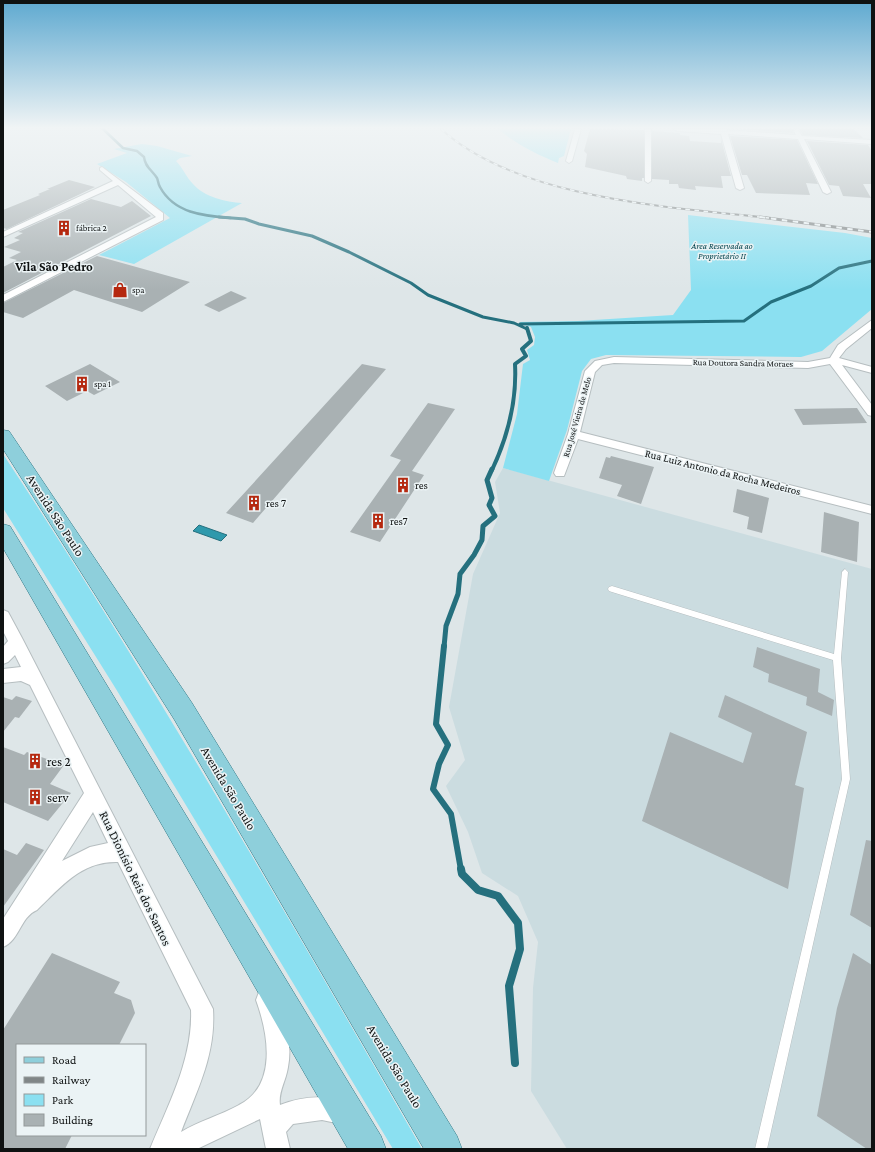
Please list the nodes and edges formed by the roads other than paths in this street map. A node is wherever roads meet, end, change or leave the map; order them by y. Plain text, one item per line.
1 (116, 183) edge
2 (119, 183) edge
3 (738, 183) edge
4 (822, 183) edge
5 (740, 188) dead end
6 (827, 192) dead end
7 (3, 235) edge
8 (3, 299) edge
9 (872, 323) edge
10 (833, 360) junction
11 (599, 363) joint
12 (840, 370) junction
13 (872, 371) edge
14 (872, 413) edge
15 (574, 434) junction
16 (3, 435) edge
17 (560, 473) dead end
18 (872, 510) edge
19 (3, 531) edge
20 (846, 572) dead end
21 (612, 589) dead end
22 (3, 616) edge
23 (17, 642) junction
24 (3, 657) edge
25 (837, 658) junction
26 (3, 676) edge
27 (37, 681) junction
28 (94, 793) junction
29 (122, 853) junction
30 (16, 917) junction
31 (3, 937) edge
32 (254, 957) junction
33 (267, 1097) junction
34 (349, 1116) junction
35 (276, 1141) edge
36 (162, 1149) edge
37 (177, 1149) edge
38 (368, 1149) edge
39 (444, 1149) edge
40 (761, 1149) edge

1 - 7 street
2 - 8 street
3 - 5 street
4 - 6 street
9 - 10 street
10 - 11 street, Rua Doutora Sandra Moraes
10 - 12 street
10 - 13 street
11 - 15 street, Rua José Vieira de Melo
12 - 13 street
12 - 14 street
15 - 17 street, Rua José Vieira de Melo
15 - 18 street, Rua Luiz Antonio da Rocha Medeiros
16 - 39 main road, Avenida São Paulo
19 - 32 main road
20 - 25 lane
21 - 25 lane
22 - 23 street, Rua Dionísio Reis dos Santos
23 - 24 street
23 - 27 street, Rua Dionísio Reis dos Santos
25 - 40 lane
26 - 27 street
27 - 28 street, Rua Dionísio Reis dos Santos
28 - 29 street, Rua Dionísio Reis dos Santos
28 - 30 street
29 - 30 street
29 - 36 street, Rua Dionísio Reis dos Santos
30 - 31 street
32 - 33 street
32 - 34 main road
33 - 35 street
33 - 37 street
34 - 35 street
34 - 38 main road

